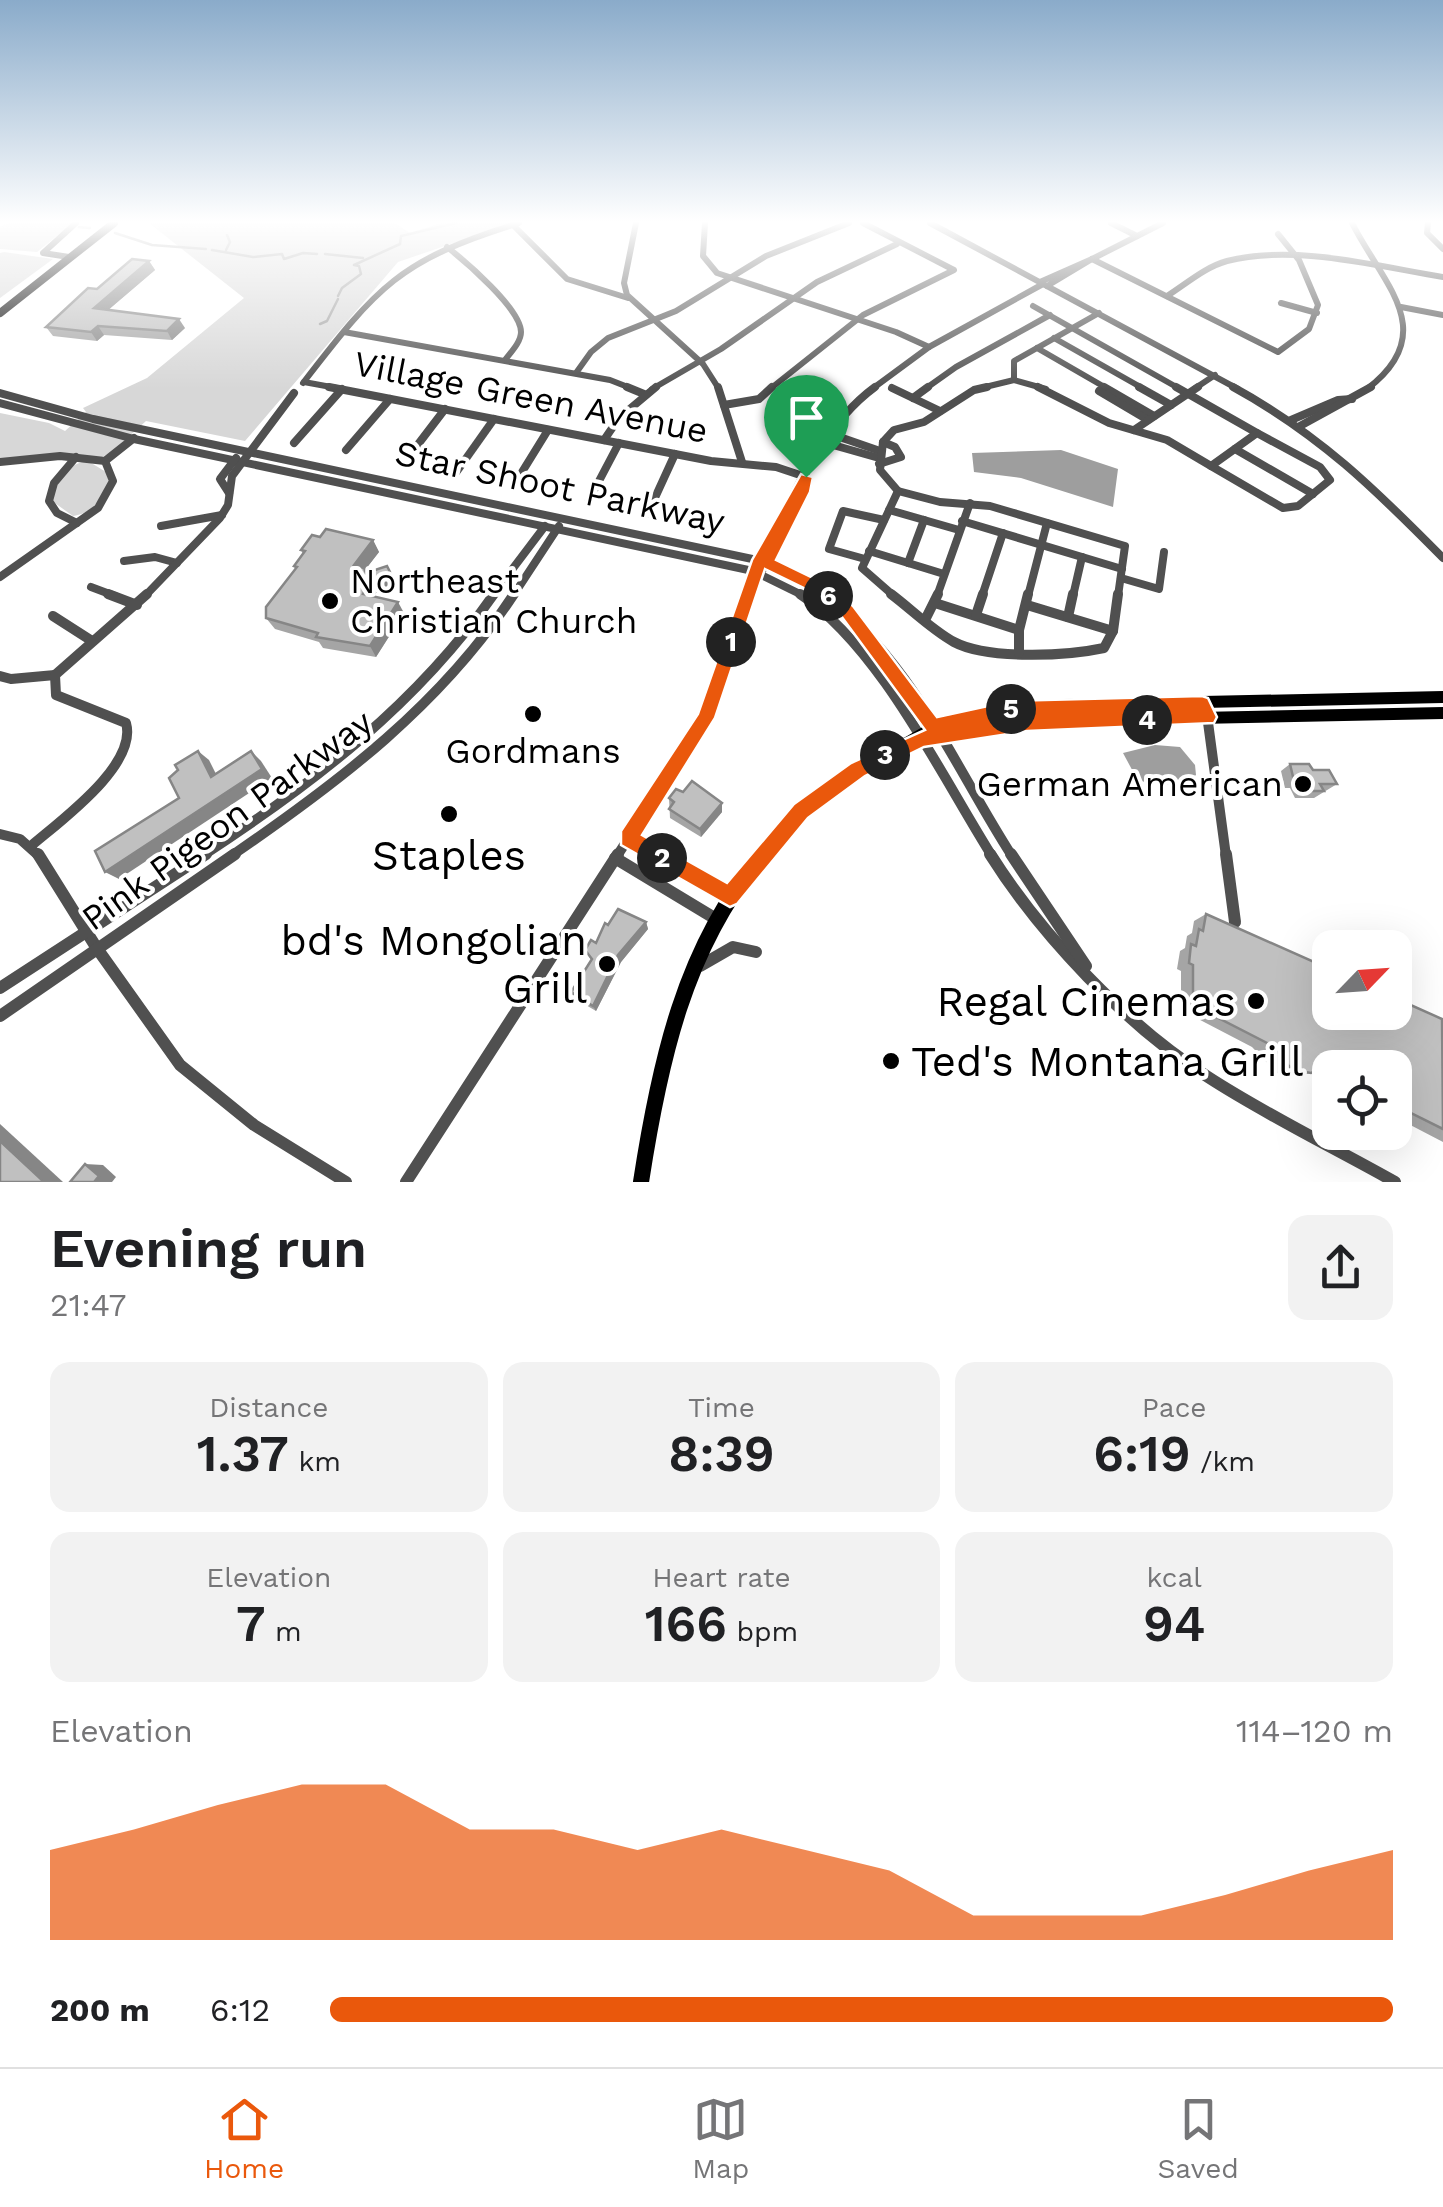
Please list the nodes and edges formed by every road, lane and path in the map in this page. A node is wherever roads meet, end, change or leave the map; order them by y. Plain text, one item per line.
1 (37, 278) edge
2 (43, 278) edge
3 (394, 278) edge
4 (480, 278) edge
5 (568, 278) edge
6 (730, 278) joint
7 (825, 278) edge
8 (938, 278) edge
9 (1032, 278) edge
10 (1054, 278) edge
11 (1131, 278) edge
12 (1198, 278) edge
13 (1307, 278) edge
14 (1384, 278) edge
15 (625, 279) joint
16 (1043, 284) junction
17 (597, 288) junction
18 (1167, 296) junction
19 (792, 298) junction
20 (630, 299) junction
21 (0, 303) edge
22 (1281, 303) dead end
23 (1033, 306) dead end
24 (1401, 307) junction
25 (0, 313) edge
26 (1099, 314) junction
27 (1317, 314) junction
28 (1443, 315) edge
29 (1050, 316) junction
30 (857, 319) junction
31 (653, 320) junction
32 (1071, 328) junction
33 (344, 332) junction
34 (1054, 338) junction
35 (928, 347) junction
36 (1034, 350) junction
37 (504, 360) junction
38 (699, 361) junction
39 (576, 373) junction
40 (1215, 375) junction
41 (1014, 380) junction
42 (304, 382) junction
43 (892, 388) dead end
44 (342, 389) junction
45 (0, 393) edge
46 (644, 394) junction
47 (1188, 394) junction
48 (390, 398) junction
49 (913, 398) junction
50 (1352, 398) junction
51 (0, 404) edge
52 (724, 405) junction
53 (1171, 405) junction
54 (444, 409) junction
55 (940, 411) junction
56 (1151, 418) junction
57 (494, 419) junction
58 (1291, 420) junction
59 (1300, 426) junction
60 (144, 429) junction
61 (548, 430) junction
62 (1134, 430) junction
63 (1258, 432) junction
64 (134, 438) junction
65 (828, 438) junction
66 (604, 440) junction
67 (294, 442) dead end
68 (619, 443) junction
69 (1235, 449) junction
70 (346, 450) dead end
71 (675, 454) junction
72 (881, 454) junction
73 (243, 456) junction
74 (76, 457) junction
75 (104, 461) junction
76 (0, 462) edge
77 (742, 462) junction
78 (403, 464) dead end
79 (1211, 466) junction
80 (454, 474) dead end
81 (806, 477) junction
82 (514, 485) dead end
83 (898, 490) junction
84 (1313, 494) junction
85 (589, 500) dead end
86 (970, 503) junction
87 (648, 513) dead end
88 (222, 515) junction
89 (886, 515) junction
90 (924, 520) junction
91 (77, 523) junction
92 (1047, 523) junction
93 (559, 524) junction
94 (960, 525) junction
95 (161, 526) dead end
96 (543, 527) junction
97 (1003, 533) junction
98 (1041, 544) junction
99 (1164, 552) dead end
100 (867, 555) junction
101 (1082, 557) junction
102 (1443, 558) edge
103 (124, 561) dead end
104 (908, 562) junction
105 (176, 563) junction
106 (762, 565) junction
107 (944, 574) junction
108 (1121, 574) junction
109 (0, 577) edge
110 (92, 587) dead end
111 (936, 603) junction
112 (137, 605) junction
113 (1026, 605) junction
114 (53, 616) dead end
115 (976, 616) junction
116 (1068, 617) junction
117 (924, 620) junction
118 (1019, 630) junction
119 (1112, 631) junction
120 (92, 642) junction
121 (1019, 653) junction
122 (54, 675) junction
123 (0, 676) edge
124 (1443, 697) edge
125 (1205, 710) junction
126 (1443, 713) edge
127 (932, 734) junction
128 (0, 834) edge
129 (628, 838) junction
130 (31, 846) junction
131 (615, 858) junction
132 (730, 896) junction
133 (716, 919) junction
134 (1235, 922) edge
135 (85, 931) junction
136 (96, 948) junction
137 (756, 952) dead end
138 (690, 973) junction
139 (1090, 973) junction
140 (0, 988) edge
141 (0, 1016) edge
142 (346, 1182) edge
143 (406, 1182) edge
144 (640, 1182) edge
145 (1395, 1182) edge

1 - 21 main road
2 - 25 main road
3 - 33 street
4 - 37 street
5 - 17 street
6 - 19 street
6 - 31 street
7 - 19 street
8 - 30 street
9 - 16 street
10 - 16 street
11 - 18 street
12 - 18 street
13 - 27 street
14 - 24 street
15 - 17 street
15 - 20 street
16 - 26 street
16 - 35 street
17 - 20 street
18 - 27 street
19 - 30 street
19 - 38 street
20 - 31 street
22 - 27 street
23 - 29 street
24 - 28 street
24 - 50 street
26 - 32 street
26 - 40 street
29 - 32 street
29 - 49 street
30 - 35 street
30 - 52 street
31 - 38 street
31 - 39 street
32 - 34 street
32 - 47 street
33 - 37 street
33 - 42 street
34 - 36 street
34 - 53 street
35 - 65 street
36 - 41 street
36 - 56 street
37 - 39 street
38 - 46 street
38 - 52 street
39 - 46 street
40 - 47 street
40 - 58 street
41 - 55 street
41 - 62 street
42 - 44 street, Village Green Avenue
42 - 73 street
43 - 49 street
44 - 48 street, Village Green Avenue
44 - 67 street
45 - 60 street, Star Shoot Parkway
46 - 66 street
47 - 53 street
47 - 63 street
48 - 54 street, Village Green Avenue
48 - 70 street
49 - 55 street
50 - 58 street
50 - 59 street
51 - 64 street, Star Shoot Parkway
52 - 77 street
53 - 56 street
54 - 57 street, Village Green Avenue
54 - 78 street
55 - 72 street
56 - 62 street
57 - 61 street, Village Green Avenue
57 - 80 street
58 - 59 street
59 - 102 street
60 - 64 street
60 - 73 street, Star Shoot Parkway
61 - 66 street, Village Green Avenue
61 - 82 street
62 - 79 street
63 - 69 street
63 - 84 street
64 - 73 street, Star Shoot Parkway
64 - 75 street
65 - 72 street
65 - 81 street
66 - 68 street, Village Green Avenue
68 - 71 street, Village Green Avenue
68 - 85 street
69 - 79 street
69 - 84 street
71 - 77 street, Village Green Avenue
71 - 87 street
72 - 83 street
73 - 88 street
73 - 93 street, Star Shoot Parkway
73 - 96 street, Star Shoot Parkway
74 - 75 street
74 - 76 street
74 - 91 street
75 - 91 street
77 - 81 street, Village Green Avenue
79 - 84 street
81 - 106 street
83 - 86 street
83 - 89 street
86 - 92 street
86 - 94 street
88 - 95 street
88 - 105 street
89 - 90 street
89 - 100 street
89 - 100 street
90 - 94 street
90 - 104 street
91 - 109 street
92 - 98 street
92 - 108 street
93 - 96 street, Pink Pigeon Parkway
93 - 106 street, Star Shoot Parkway
93 - 136 street, Pink Pigeon Parkway
94 - 97 street
94 - 107 street
96 - 135 street, Pink Pigeon Parkway
97 - 98 street
97 - 115 street
98 - 101 street
98 - 113 street
99 - 108 street
100 - 104 street
100 - 117 street
101 - 108 street
101 - 116 street
103 - 105 street
104 - 107 street
105 - 112 street
106 - 127 street, Star Shoot Parkway
106 - 127 street, Star Shoot Parkway
106 - 129 street
107 - 111 street
108 - 119 street
110 - 112 street
111 - 115 street
111 - 117 street
112 - 120 street
113 - 116 street
113 - 118 street
114 - 120 street
115 - 118 street
116 - 119 street
117 - 121 street
118 - 121 street
119 - 121 street
120 - 122 street
122 - 123 street
122 - 130 street
124 - 125 main road
125 - 126 main road
125 - 127 main road
125 - 134 street
127 - 132 main road
127 - 139 street, Star Shoot Parkway
127 - 139 street, Star Shoot Parkway
128 - 130 street
129 - 131 street
129 - 132 street
130 - 135 street
131 - 133 street
131 - 143 street
132 - 133 main road
133 - 138 main road
135 - 136 street
135 - 140 street, Pink Pigeon Parkway
136 - 141 street, Pink Pigeon Parkway
136 - 142 street
137 - 138 street
138 - 144 main road
139 - 145 street, Star Shoot Parkway

